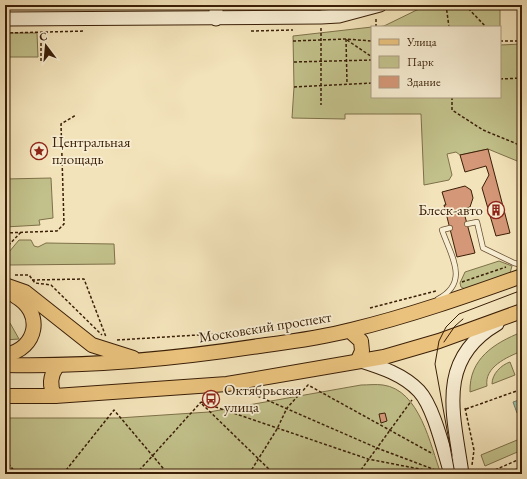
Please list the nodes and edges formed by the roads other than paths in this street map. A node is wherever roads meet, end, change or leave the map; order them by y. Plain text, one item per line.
1 (216, 5) edge
2 (380, 5) edge
3 (5, 19) edge
4 (216, 19) junction
5 (467, 224) dead end
6 (450, 228) dead end
7 (522, 265) edge
8 (522, 276) edge
9 (8, 280) edge
10 (5, 292) edge
11 (518, 312) edge
12 (412, 313) junction
13 (350, 331) junction
14 (5, 355) edge
15 (358, 360) junction
16 (147, 361) junction
17 (5, 365) edge
18 (57, 366) junction
19 (5, 396) edge
20 (55, 396) junction
21 (467, 470) edge
22 (451, 474) edge

1 - 4 main road
2 - 4 main road
3 - 4 main road
5 - 7 lane
6 - 12 lane
8 - 12 main road, Московский проспект
9 - 16 main road
10 - 14 main road
11 - 15 main road
11 - 21 main road
12 - 13 main road, Московский проспект
13 - 15 main road
13 - 16 main road, Московский проспект
15 - 20 main road
15 - 22 main road
16 - 18 main road, Московский проспект
17 - 18 main road, Московский проспект
18 - 20 main road
19 - 20 main road

